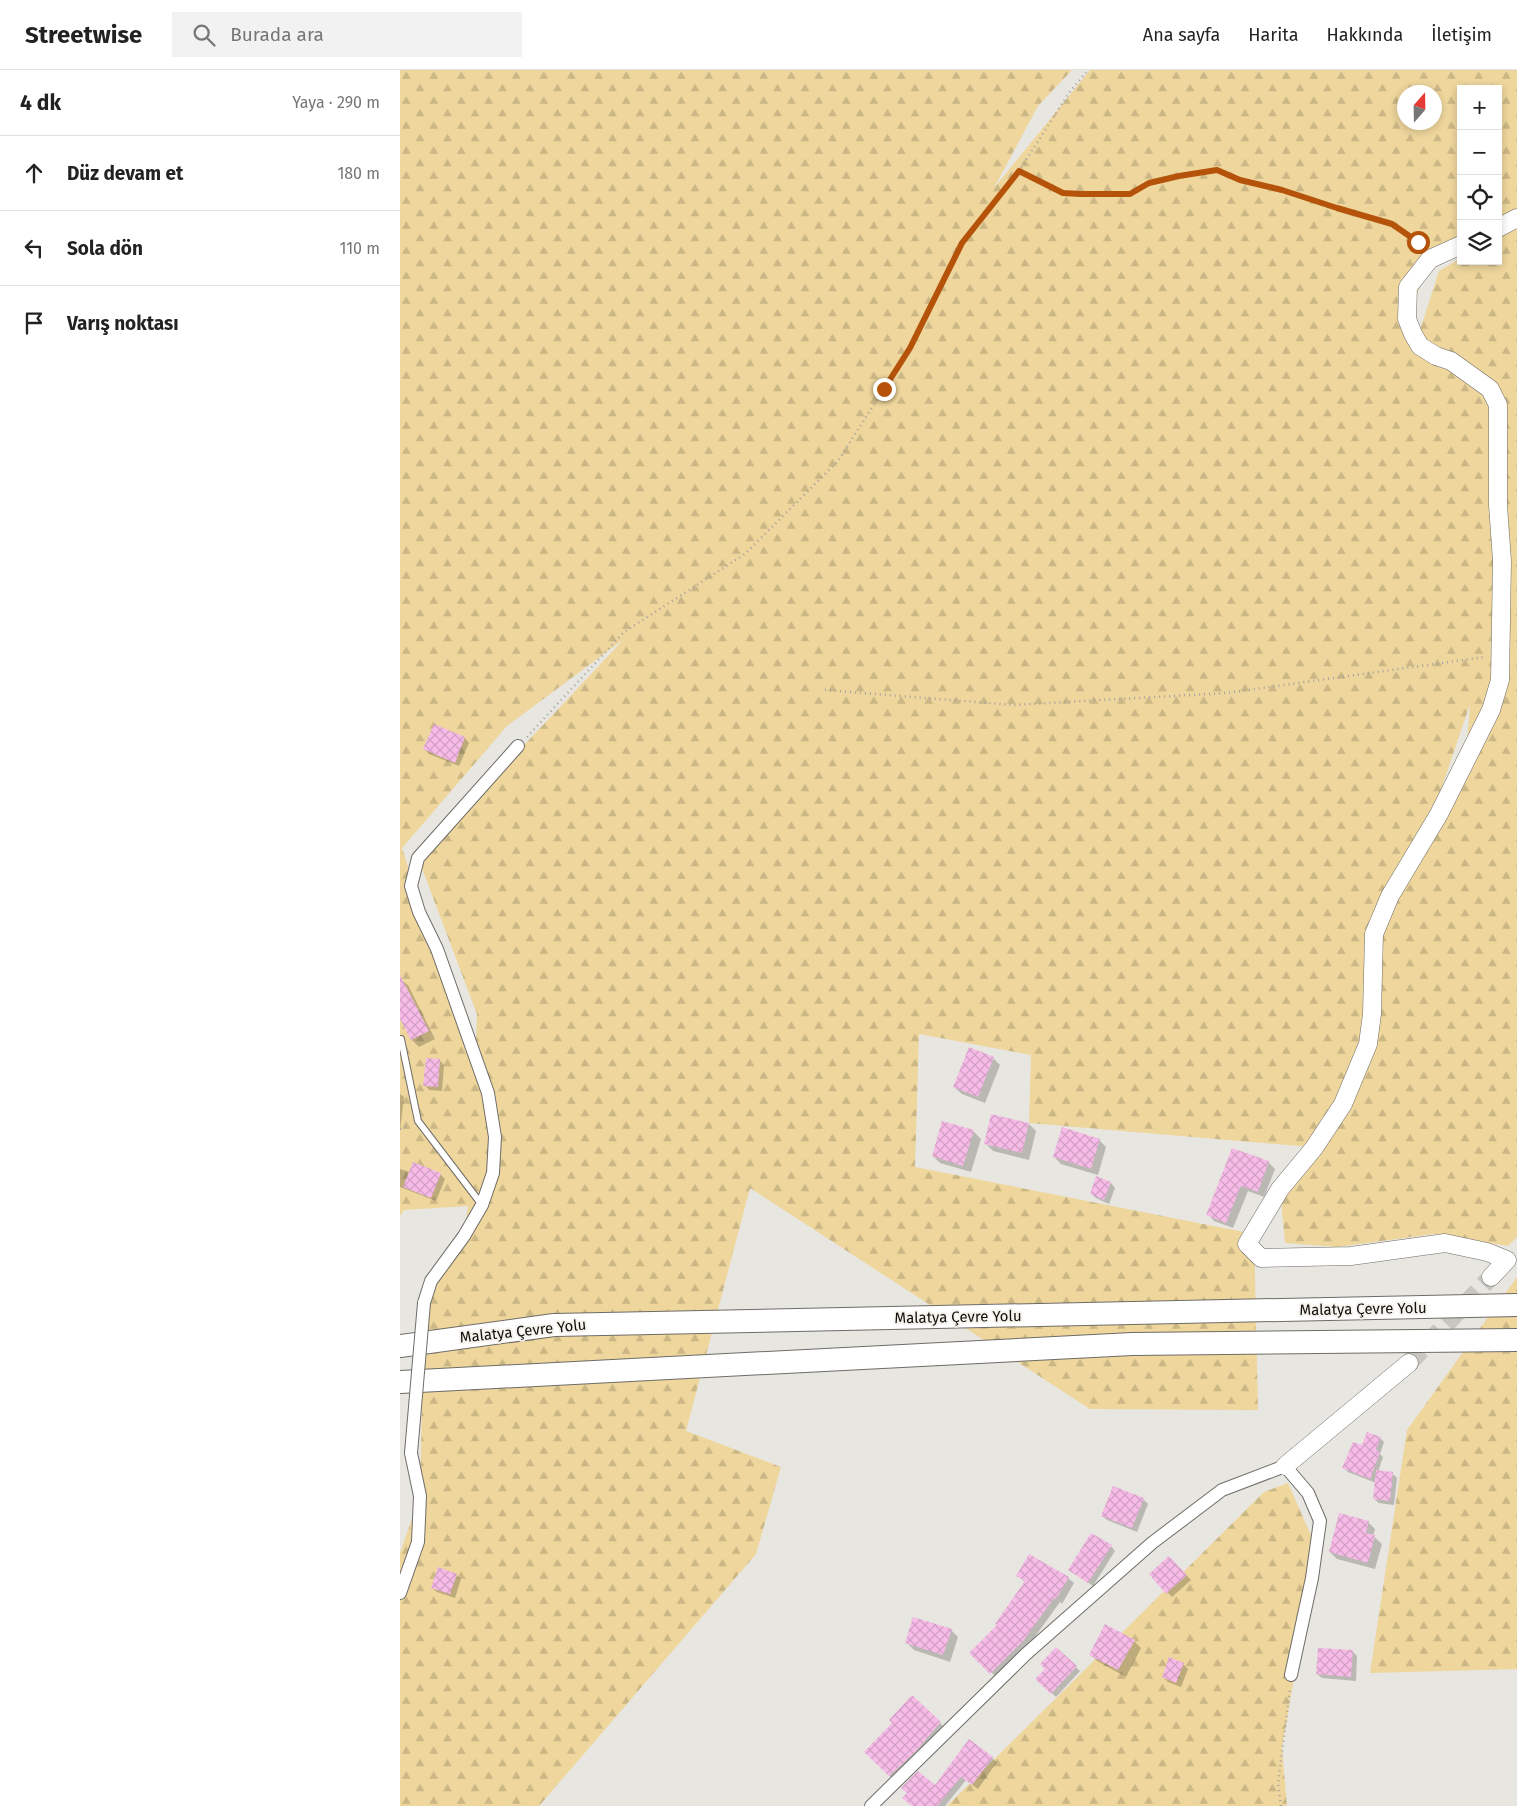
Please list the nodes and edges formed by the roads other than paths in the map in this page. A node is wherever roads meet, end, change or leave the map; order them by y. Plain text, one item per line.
1 (1517, 218) edge
2 (1502, 226) edge
3 (1457, 247) edge
4 (518, 746) road end
5 (401, 1039) edge
6 (482, 1205) junction
7 (1512, 1256) edge
8 (1491, 1277) tunnel mouth
9 (1517, 1305) edge
10 (1517, 1340) edge
11 (400, 1346) edge
12 (1409, 1363) tunnel mouth
13 (400, 1382) edge
14 (1285, 1466) junction
15 (400, 1593) edge
16 (1292, 1675) road end
17 (871, 1806) edge

1 - 2 street
3 - 7 street
4 - 6 street
5 - 6 lane
6 - 15 street, bridge
7 - 8 street
9 - 11 highway, Malatya Çevre Yolu
10 - 13 highway
12 - 14 street
14 - 16 street
14 - 17 street

